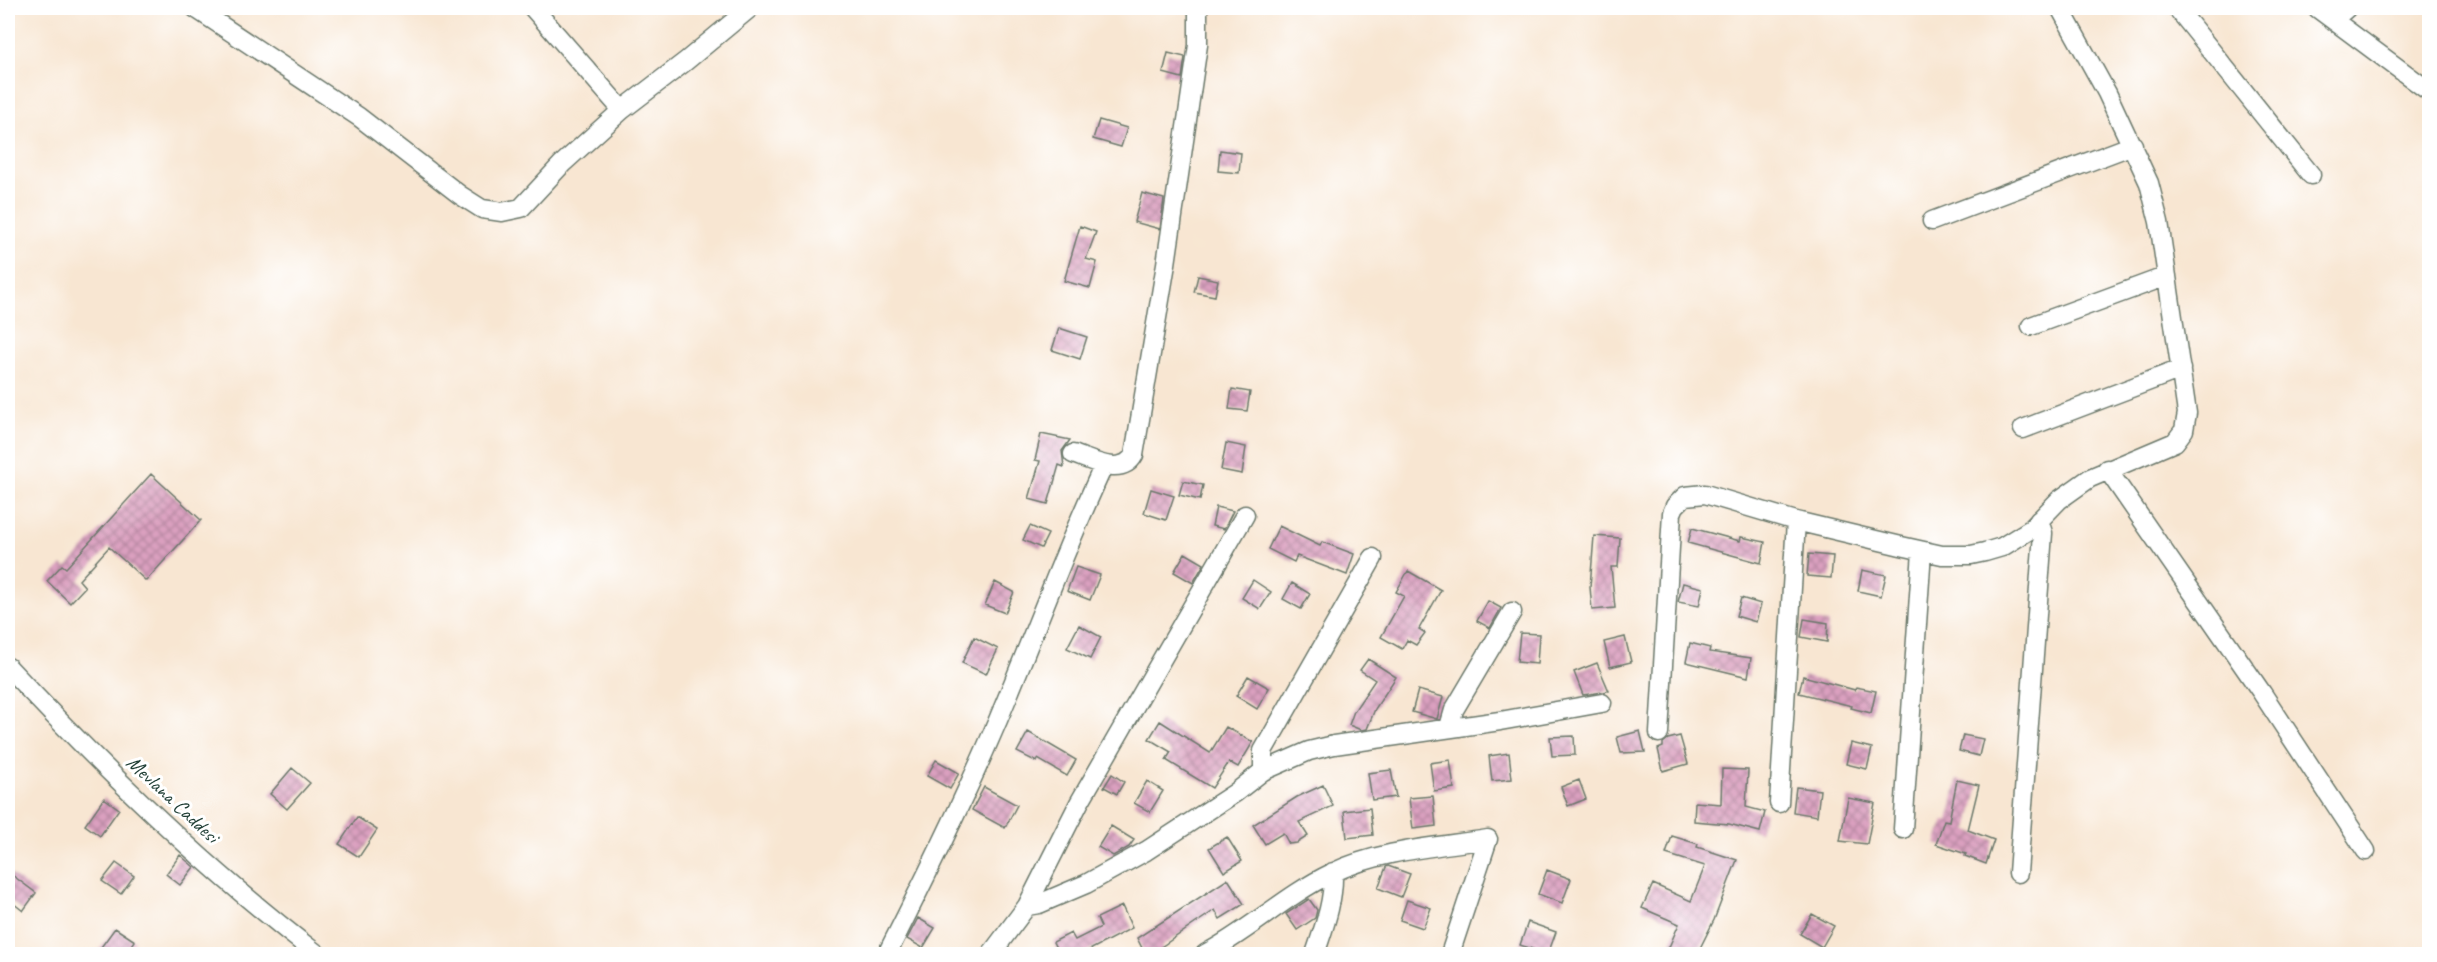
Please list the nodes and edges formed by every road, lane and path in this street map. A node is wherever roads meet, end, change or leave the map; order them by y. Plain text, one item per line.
1 (195, 8) edge
2 (533, 8) edge
3 (750, 8) edge
4 (1198, 8) edge
5 (2060, 8) edge
6 (2177, 8) edge
7 (2317, 8) edge
8 (2347, 8) edge
9 (2333, 20) junction
10 (2430, 92) edge
11 (622, 110) junction
12 (2133, 145) junction
13 (2311, 175) dead end
14 (1932, 221) dead end
15 (2167, 276) junction
16 (2031, 326) dead end
17 (2181, 369) junction
18 (2023, 429) dead end
19 (1073, 454) dead end
20 (1104, 465) junction
21 (2107, 469) junction
22 (1245, 515) dead end
23 (2039, 520) junction
24 (1796, 521) junction
25 (1922, 550) junction
26 (1373, 558) dead end
27 (1512, 612) dead end
28 (8, 667) edge
29 (1602, 703) dead end
30 (1449, 728) junction
31 (1659, 733) dead end
32 (1263, 771) junction
33 (1779, 803) dead end
34 (1903, 829) dead end
35 (2366, 851) dead end
36 (1333, 872) junction
37 (2018, 873) dead end
38 (1027, 906) junction
39 (317, 954) edge
40 (887, 954) edge
41 (991, 954) edge
42 (1204, 954) edge
43 (1315, 954) edge
44 (1449, 954) edge

1 - 11 street
2 - 11 street
3 - 11 street
4 - 20 street
5 - 12 street
6 - 13 street
7 - 9 street
8 - 9 street
9 - 10 street
12 - 14 street
12 - 15 street
15 - 16 street
15 - 17 street
17 - 18 street
17 - 21 street
19 - 20 street
20 - 40 street
21 - 23 street
21 - 35 street
22 - 38 street
23 - 25 street
23 - 37 street
24 - 25 street
24 - 31 street
24 - 33 street
25 - 34 street
26 - 32 street
27 - 30 street
28 - 39 street, Mevlana Caddesi
29 - 30 street
30 - 32 street
32 - 38 street
36 - 42 street
36 - 43 street
36 - 44 street
38 - 41 street

